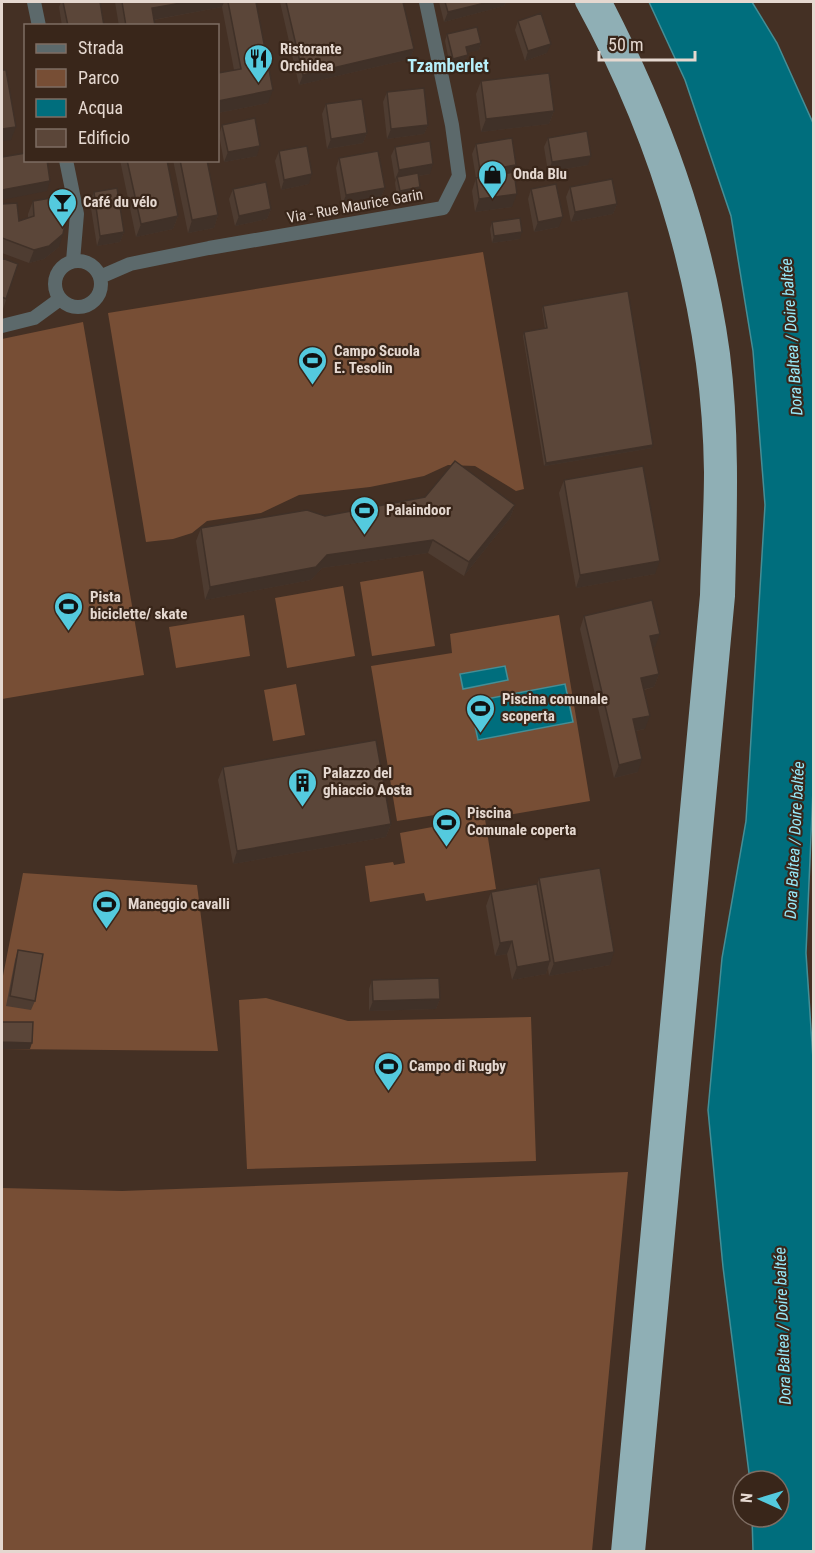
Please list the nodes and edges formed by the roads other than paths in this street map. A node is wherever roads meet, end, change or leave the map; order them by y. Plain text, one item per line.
1 (34, 2) edge
2 (426, 2) edge
3 (584, 2) edge
4 (603, 2) edge
5 (39, 24) edge
6 (66, 162) edge
7 (73, 261) junction
8 (100, 276) junction
9 (60, 299) junction
10 (2, 326) edge
11 (620, 1551) edge
12 (636, 1551) edge

1 - 5 street
2 - 8 street, Via - Rue Maurice Garin
3 - 11 highway
4 - 12 highway
6 - 7 street
7 - 8 street
7 - 9 street
8 - 9 street
9 - 10 street

